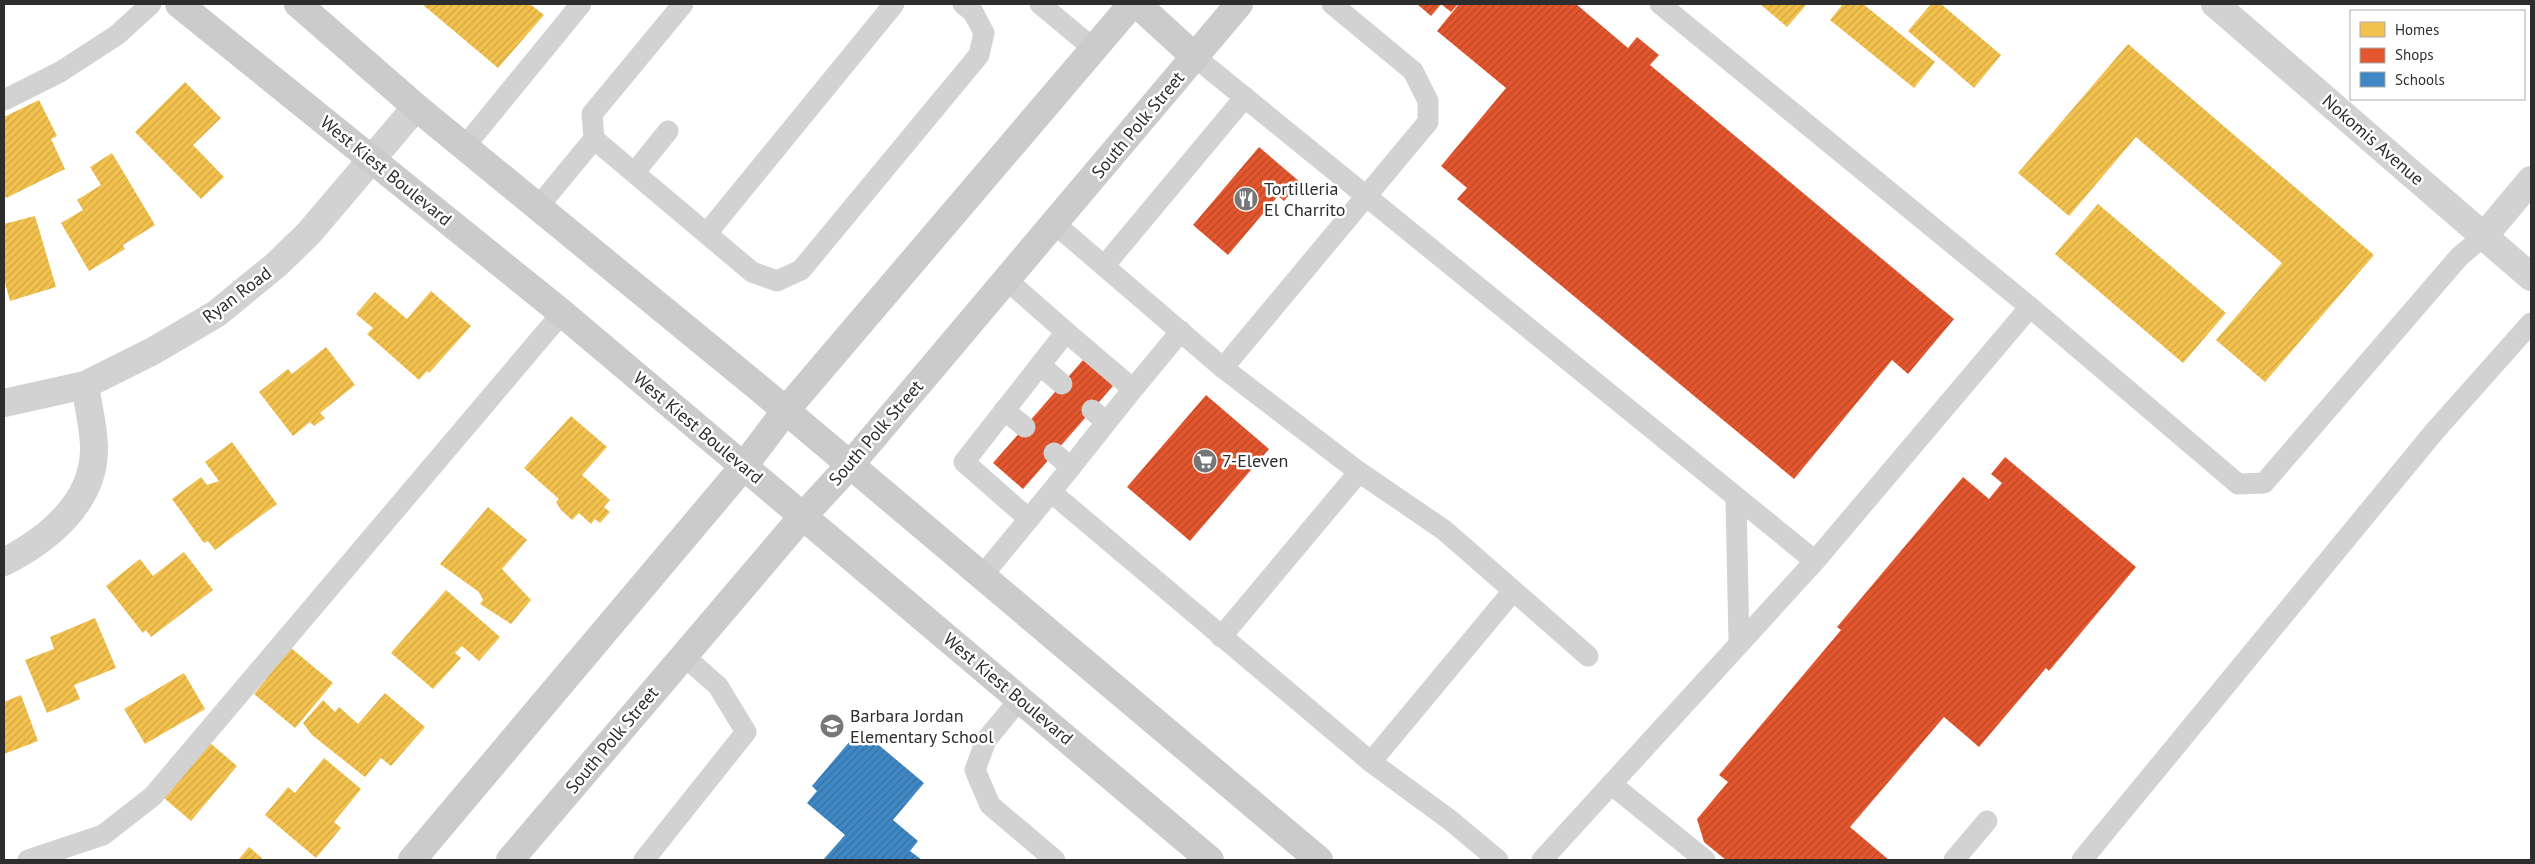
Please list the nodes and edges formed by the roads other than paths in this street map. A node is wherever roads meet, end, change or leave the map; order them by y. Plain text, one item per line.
1 (150, 4) edge
2 (180, 4) edge
3 (298, 4) edge
4 (581, 4) edge
5 (684, 4) edge
6 (894, 4) edge
7 (963, 4) edge
8 (1040, 4) edge
9 (1132, 4) edge
10 (1137, 4) edge
11 (1240, 4) edge
12 (1332, 4) edge
13 (1660, 4) edge
14 (2215, 4) edge
15 (1094, 49) junction
16 (1195, 57) junction
17 (1245, 97) junction
18 (4, 100) edge
19 (416, 107) junction
20 (668, 131) dead end
21 (594, 139) junction
22 (465, 146) junction
23 (372, 160) junction
24 (635, 172) junction
25 (2531, 180) edge
26 (1366, 197) junction
27 (538, 207) junction
28 (1055, 224) junction
29 (706, 233) junction
30 (2484, 236) junction
31 (1105, 265) junction
32 (2531, 277) edge
33 (1007, 280) junction
34 (2030, 308) junction
35 (562, 313) junction
36 (2531, 323) edge
37 (1181, 331) junction
38 (1066, 332) junction
39 (1040, 365) junction
40 (1223, 368) junction
41 (1062, 384) dead end
42 (85, 385) junction
43 (1133, 389) junction
44 (4, 404) edge
45 (786, 410) junction
46 (1004, 410) junction
47 (1025, 427) dead end
48 (1054, 453) dead end
49 (850, 465) junction
50 (744, 466) junction
51 (1071, 467) junction
52 (1360, 472) junction
53 (1051, 492) junction
54 (1736, 498) junction
55 (803, 516) junction
56 (1029, 519) junction
57 (1815, 561) junction
58 (4, 562) edge
59 (982, 576) junction
60 (1513, 591) junction
61 (1222, 637) junction
62 (1739, 642) junction
63 (684, 656) junction
64 (1588, 656) dead end
65 (1020, 699) junction
66 (1371, 762) junction
67 (1611, 784) junction
68 (1987, 821) dead end
69 (28, 860) edge
70 (412, 860) edge
71 (510, 860) edge
72 (644, 860) edge
73 (1055, 860) edge
74 (1210, 860) edge
75 (1319, 860) edge
76 (1498, 860) edge
77 (1542, 860) edge
78 (1705, 860) edge
79 (1954, 860) edge
80 (2082, 860) edge

1 - 18 lane
2 - 23 main road, West Kiest Boulevard
3 - 19 main road
4 - 22 lane
5 - 21 lane
6 - 29 lane
7 - 29 lane
8 - 15 lane
9 - 15 main road
10 - 16 main road
11 - 16 main road, South Polk Street
12 - 26 lane
13 - 34 lane
14 - 30 street, Nokomis Avenue
15 - 45 main road
16 - 17 lane
16 - 28 main road, South Polk Street
17 - 26 lane
17 - 31 lane
19 - 22 main road
19 - 23 street, Ryan Road
20 - 24 lane
21 - 24 lane
21 - 27 lane
22 - 27 main road
23 - 35 main road, West Kiest Boulevard
23 - 42 street, Ryan Road
24 - 29 lane
25 - 30 street
26 - 40 lane
26 - 54 lane
27 - 45 main road
28 - 31 lane
28 - 33 main road, South Polk Street
30 - 32 street, Nokomis Avenue
30 - 34 lane
31 - 37 lane
33 - 38 lane
33 - 49 main road, South Polk Street
34 - 57 lane
35 - 50 main road, West Kiest Boulevard
35 - 69 lane
36 - 80 lane
37 - 40 lane
37 - 43 lane
38 - 39 lane
38 - 43 lane
39 - 41 lane
39 - 46 lane
40 - 52 lane
42 - 44 street, Ryan Road
42 - 58 street
43 - 51 lane
45 - 49 main road
45 - 50 main road
46 - 47 lane
46 - 56 lane
48 - 51 lane
49 - 55 main road, South Polk Street
49 - 59 main road
50 - 55 main road, West Kiest Boulevard
50 - 70 main road
51 - 53 lane
52 - 60 lane
52 - 61 lane
53 - 56 lane
53 - 61 lane
54 - 57 lane
54 - 62 lane
55 - 63 main road, South Polk Street
55 - 65 main road, West Kiest Boulevard
56 - 59 lane
57 - 62 lane
59 - 75 main road
60 - 64 lane
60 - 66 lane
61 - 66 lane
62 - 67 lane
63 - 71 main road, South Polk Street
63 - 72 lane
65 - 73 lane
65 - 74 main road, West Kiest Boulevard
66 - 76 lane
67 - 77 lane
67 - 78 lane
68 - 79 lane

